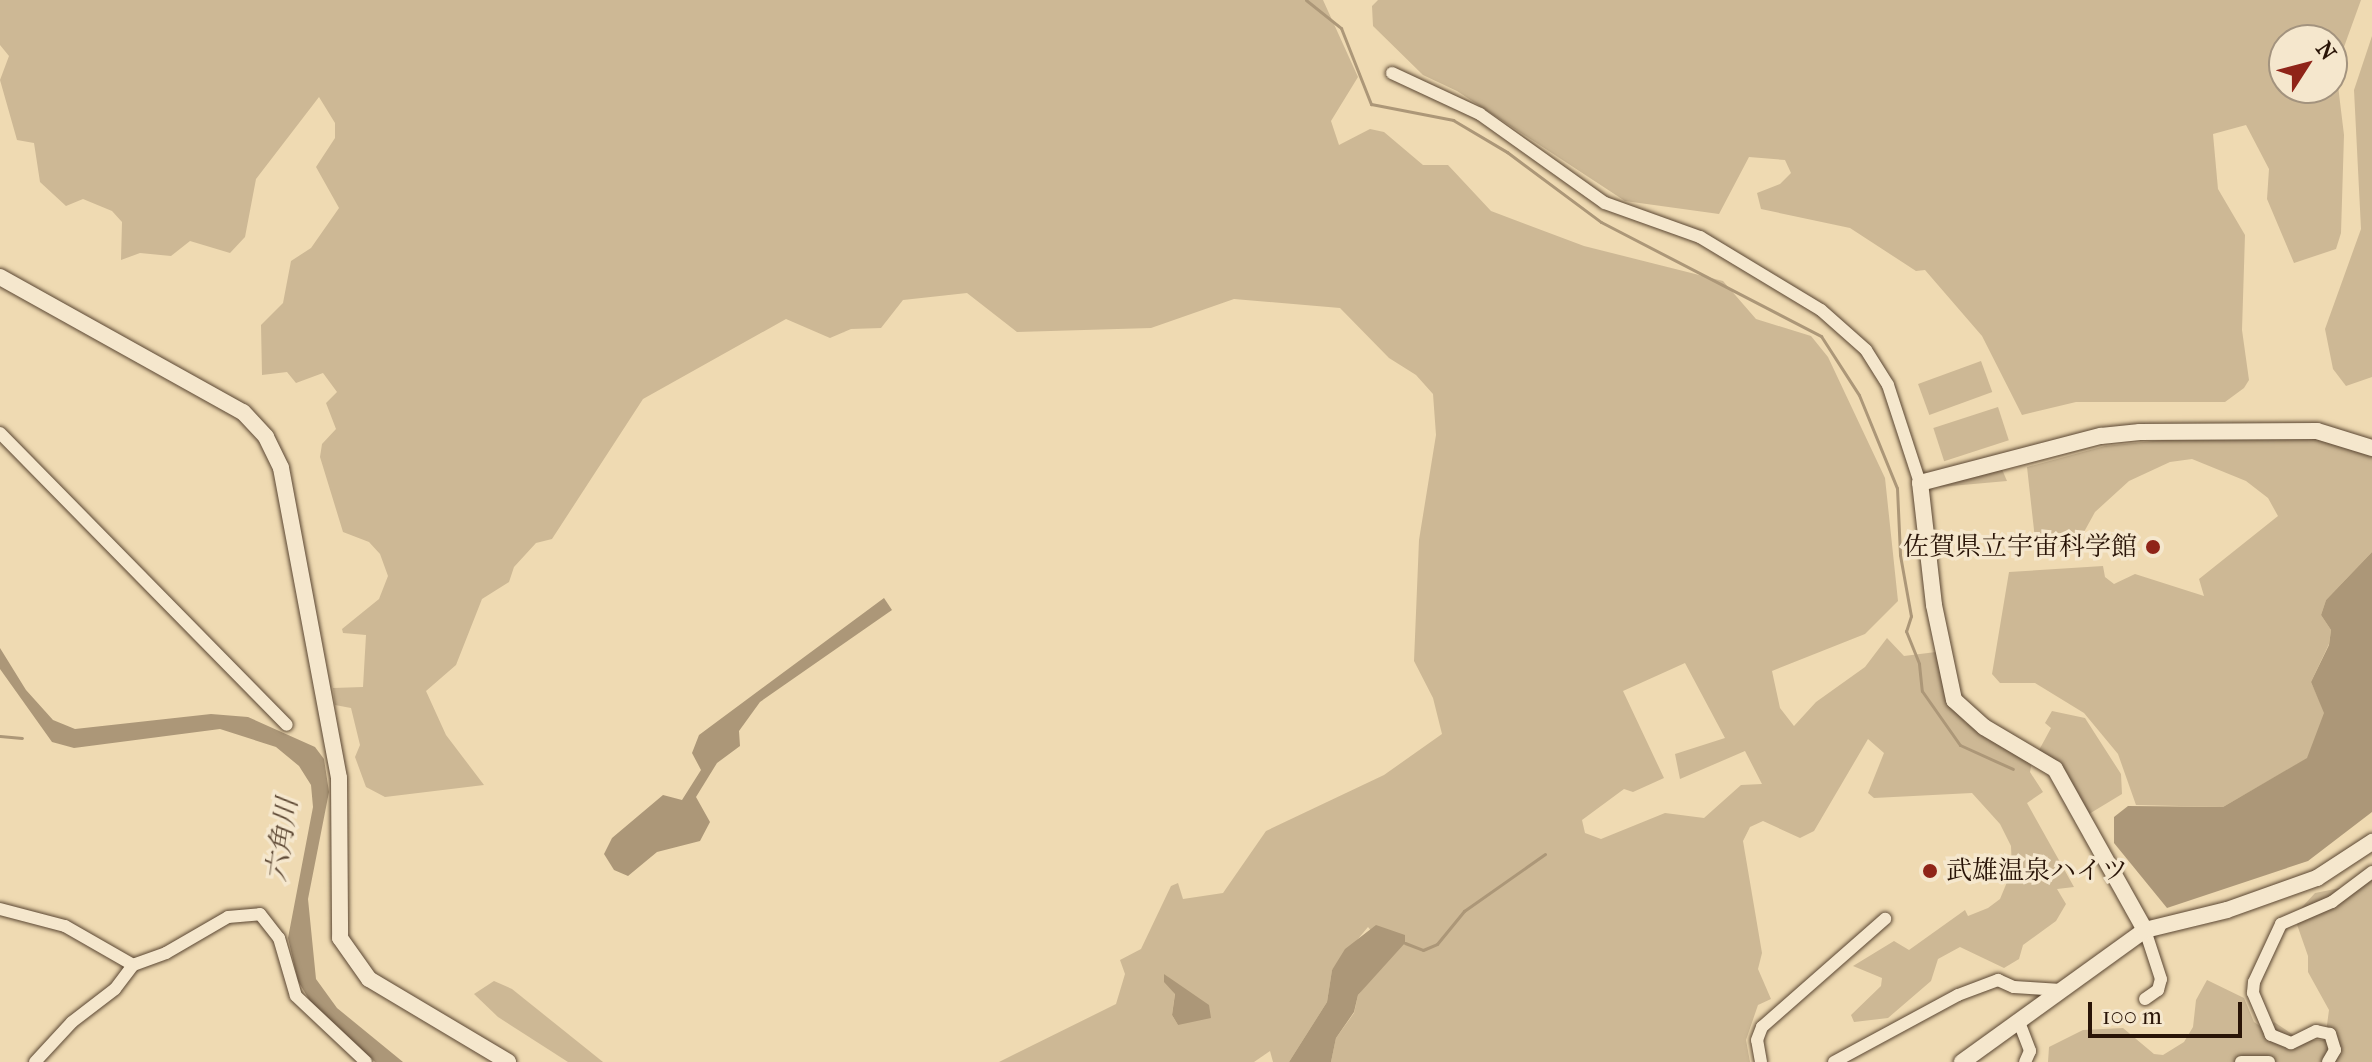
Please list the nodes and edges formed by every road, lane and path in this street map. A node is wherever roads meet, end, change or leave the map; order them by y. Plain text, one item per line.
1 (1392, 73) dead end
2 (0, 277) edge
3 (0, 433) edge
4 (2372, 448) edge
5 (1920, 483) junction
6 (287, 725) dead end
7 (2372, 842) edge
8 (2372, 872) edge
9 (0, 909) edge
10 (1885, 919) dead end
11 (2145, 930) junction
12 (133, 965) junction
13 (2065, 990) junction
14 (2145, 999) dead end
15 (2019, 1022) junction
16 (488, 1057) edge
17 (35, 1062) edge
18 (366, 1062) edge
19 (508, 1062) edge
20 (1761, 1062) edge
21 (1834, 1062) edge
22 (1962, 1062) edge
23 (2025, 1062) edge
24 (2241, 1062) edge
25 (2269, 1062) edge
26 (2328, 1062) edge

1 - 5 street
2 - 16 street
3 - 6 street
4 - 5 street
5 - 11 street
7 - 11 street
8 - 26 street
9 - 12 street
10 - 20 street
11 - 13 street
11 - 14 street
12 - 17 street
12 - 18 street
13 - 15 street
13 - 21 street
15 - 22 street
15 - 23 street
16 - 19 street
24 - 25 street

